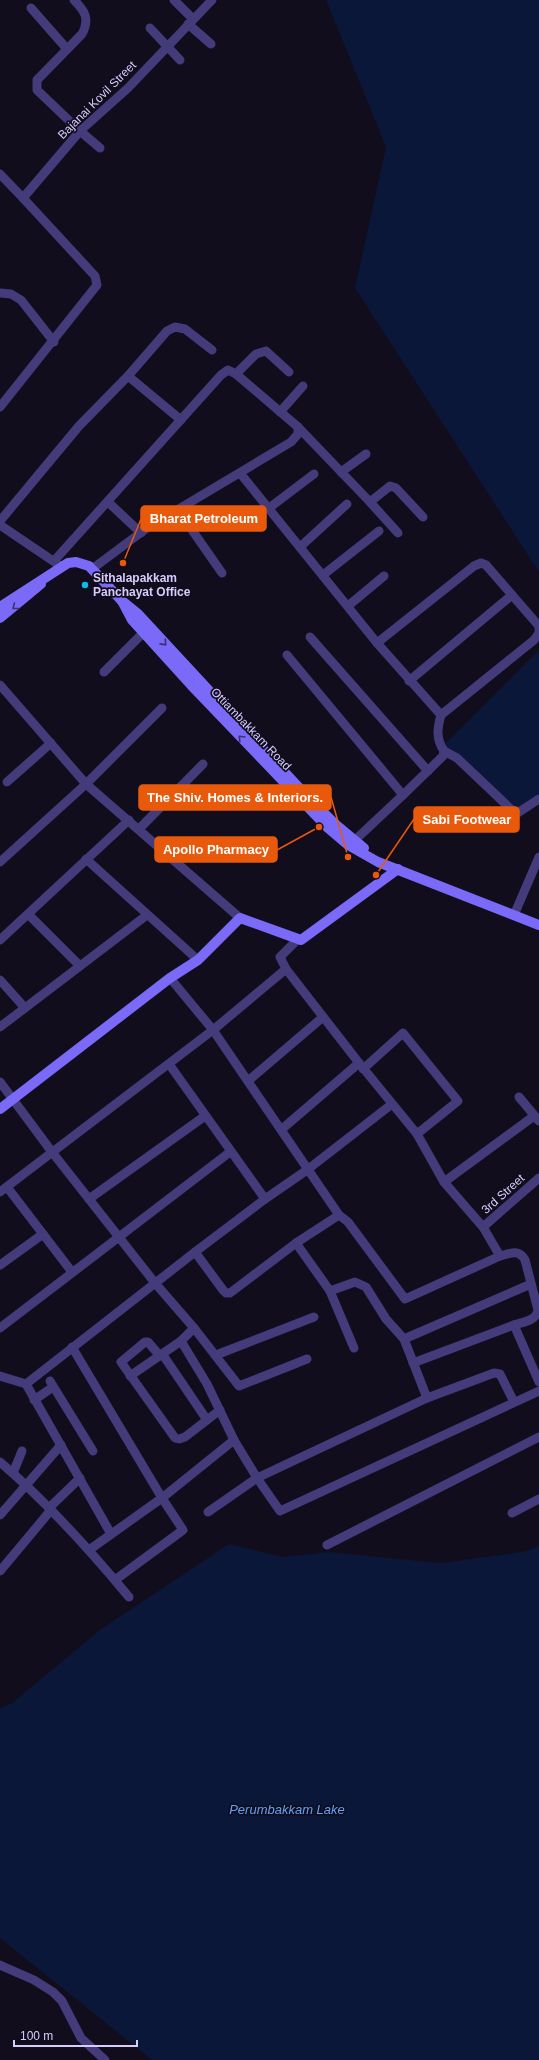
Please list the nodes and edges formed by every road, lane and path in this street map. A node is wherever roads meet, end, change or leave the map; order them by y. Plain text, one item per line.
1 (74, 0) edge
2 (174, 0) edge
3 (212, 0) edge
4 (31, 8) dead end
5 (191, 22) junction
6 (150, 28) dead end
7 (211, 44) dead end
8 (166, 47) junction
9 (67, 49) junction
10 (180, 60) dead end
11 (80, 132) junction
12 (100, 148) dead end
13 (0, 174) edge
14 (23, 198) junction
15 (0, 293) edge
16 (54, 342) junction
17 (212, 350) dead end
18 (290, 372) dead end
19 (236, 374) junction
20 (128, 376) junction
21 (302, 386) dead end
22 (0, 407) edge
23 (280, 412) junction
24 (181, 420) junction
25 (298, 427) junction
26 (366, 454) dead end
27 (341, 472) junction
28 (240, 473) junction
29 (314, 474) dead end
30 (108, 502) junction
31 (370, 502) junction
32 (347, 504) dead end
33 (269, 508) junction
34 (178, 510) junction
35 (423, 517) dead end
36 (0, 521) edge
37 (0, 525) edge
38 (379, 531) dead end
39 (141, 533) junction
40 (398, 533) dead end
41 (300, 547) junction
42 (58, 564) junction
43 (92, 569) junction
44 (222, 573) dead end
45 (50, 575) junction
46 (323, 575) junction
47 (384, 576) dead end
48 (512, 595) junction
49 (122, 601) junction
50 (348, 606) junction
51 (0, 607) edge
52 (0, 618) edge
53 (144, 632) junction
54 (539, 632) edge
55 (310, 637) dead end
56 (376, 642) junction
57 (287, 655) dead end
58 (104, 672) dead end
59 (409, 681) junction
60 (0, 685) edge
61 (162, 708) dead end
62 (441, 715) junction
63 (51, 743) junction
64 (444, 751) junction
65 (203, 764) dead end
66 (428, 771) junction
67 (7, 782) dead end
68 (86, 784) junction
69 (403, 795) junction
70 (539, 799) edge
71 (129, 820) junction
72 (139, 829) junction
73 (354, 841) junction
74 (539, 856) edge
75 (86, 859) junction
76 (0, 862) edge
77 (398, 869) junction
78 (28, 914) junction
79 (147, 915) junction
80 (514, 915) junction
81 (240, 918) junction
82 (539, 925) edge
83 (298, 939) junction
84 (0, 940) edge
85 (198, 960) junction
86 (80, 966) junction
87 (286, 969) junction
88 (170, 978) junction
89 (0, 980) edge
90 (25, 1008) junction
91 (323, 1017) junction
92 (0, 1027) edge
93 (213, 1030) junction
94 (169, 1064) junction
95 (361, 1066) junction
96 (248, 1081) junction
97 (0, 1082) edge
98 (519, 1097) dead end
99 (13, 1099) junction
100 (392, 1104) junction
101 (0, 1109) edge
102 (205, 1116) junction
103 (537, 1118) edge
104 (282, 1129) junction
105 (417, 1134) junction
106 (52, 1152) junction
107 (230, 1152) junction
108 (307, 1170) junction
109 (539, 1178) edge
110 (444, 1182) junction
111 (3, 1189) edge
112 (89, 1199) junction
113 (265, 1199) junction
114 (339, 1215) junction
115 (483, 1227) junction
116 (43, 1234) junction
117 (118, 1236) junction
118 (296, 1243) junction
119 (195, 1252) junction
120 (500, 1256) junction
121 (0, 1265) edge
122 (72, 1272) junction
123 (155, 1283) junction
124 (531, 1284) junction
125 (330, 1291) junction
126 (314, 1317) dead end
127 (536, 1317) edge
128 (514, 1325) junction
129 (0, 1328) edge
130 (194, 1328) junction
131 (404, 1339) junction
132 (181, 1341) junction
133 (72, 1347) junction
134 (354, 1348) dead end
135 (162, 1355) junction
136 (216, 1355) junction
137 (306, 1359) dead end
138 (413, 1363) junction
139 (0, 1376) edge
140 (130, 1376) junction
141 (539, 1382) edge
142 (26, 1384) junction
143 (539, 1391) edge
144 (427, 1398) junction
145 (34, 1400) junction
146 (514, 1402) junction
147 (220, 1410) junction
148 (207, 1420) junction
149 (539, 1438) edge
150 (234, 1440) junction
151 (61, 1444) junction
152 (22, 1451) dead end
153 (93, 1451) dead end
154 (0, 1462) edge
155 (13, 1473) junction
156 (80, 1478) junction
157 (257, 1478) junction
158 (26, 1484) junction
159 (162, 1498) junction
160 (539, 1499) edge
161 (50, 1509) junction
162 (208, 1512) dead end
163 (512, 1513) dead end
164 (0, 1515) edge
165 (111, 1534) junction
166 (327, 1545) dead end
167 (89, 1550) junction
168 (0, 1572) edge
169 (115, 1580) junction
170 (129, 1596) dead end
171 (0, 1965) edge
172 (105, 2060) edge

1 - 9 street
2 - 5 street
3 - 5 street, Bajanai Kovil Street
4 - 9 street
5 - 7 street
5 - 8 street, Bajanai Kovil Street
6 - 8 street
8 - 10 street
8 - 11 street, Bajanai Kovil Street
9 - 11 street
11 - 12 street
11 - 14 street, Bajanai Kovil Street
13 - 14 street
14 - 16 street
15 - 16 street
16 - 22 street
17 - 20 street
18 - 19 street
19 - 23 street
19 - 24 street
20 - 24 street
20 - 36 street
21 - 23 street
23 - 25 street
24 - 30 street
25 - 27 street
25 - 28 street
26 - 27 street
27 - 31 street
28 - 33 street
28 - 34 street
29 - 33 street
30 - 39 street
30 - 42 street
31 - 35 street
31 - 40 street
32 - 41 street
33 - 41 street
34 - 39 street
34 - 44 street
37 - 42 street
38 - 46 street
39 - 43 street
41 - 46 street
42 - 43 street, Ottiambakkam Road
42 - 45 street, Ottiambakkam Road
43 - 49 street, Ottiambakkam Road
45 - 51 street, Ottiambakkam Road
45 -> 52 street, Ottiambakkam Road
46 - 50 street
47 - 50 street
48 - 54 street
48 - 56 street
48 - 59 street
49 - 53 street, Ottiambakkam Road
49 -> 73 street, Ottiambakkam Road
50 - 56 street
53 - 58 street
77 -> 53 street, Ottiambakkam Road
54 - 62 street
55 - 66 street
56 - 59 street
57 - 69 street
59 - 62 street
60 - 63 street
61 - 68 street
62 - 64 street
63 - 67 street
63 - 68 street
64 - 66 street
64 - 70 street
65 - 72 street
66 - 69 street
68 - 71 street
68 - 76 street
69 - 73 street
71 - 72 street
71 - 75 street
72 - 81 street
73 - 77 street, Ottiambakkam Road
74 - 80 street
75 - 78 street
75 - 79 street
77 - 80 street, Ottiambakkam Road
77 - 83 street
78 - 84 street
78 - 86 street
79 - 85 street
79 - 86 street
80 - 82 street, Ottiambakkam Road
81 - 83 street
81 - 85 street
83 - 87 street
85 - 88 street
86 - 90 street
87 - 91 street
87 - 93 street
88 - 93 street
88 - 99 street
89 - 90 street
90 - 92 street
91 - 95 street
91 - 96 street
93 - 94 street
93 - 96 street
94 - 102 street
94 - 106 street
95 - 100 street
95 - 104 street
95 - 105 street
96 - 104 street
97 - 99 street
98 - 103 street
99 - 101 street
99 - 106 street
100 - 105 street
100 - 108 street
102 - 107 street
102 - 112 street
103 - 110 street
104 - 108 street
105 - 110 street
106 - 111 street
106 - 112 street
107 - 113 street
107 - 117 street
108 - 113 street
108 - 114 street
109 - 115 street, 3rd Street
110 - 115 street
111 - 116 street
112 - 117 street
113 - 119 street
114 - 118 street
114 - 120 street
115 - 120 street
116 - 121 street
116 - 122 street
117 - 122 street
117 - 123 street
118 - 119 street
118 - 125 street
119 - 123 street
120 - 124 street
122 - 129 street
123 - 130 street
123 - 133 street
124 - 127 street
124 - 131 street
125 - 131 street
125 - 134 street
126 - 136 street
127 - 128 street
128 - 138 street
128 - 141 street
130 - 132 street
130 - 136 street
131 - 138 street
132 - 135 street
132 - 147 street
133 - 142 street
133 - 159 street
135 - 140 street
135 - 140 street
135 - 148 street
136 - 137 street
138 - 144 street
139 - 142 street
140 - 148 street
142 - 145 street
143 - 146 street
144 - 146 street
144 - 157 street
145 - 151 street
145 - 153 street
146 - 157 street
147 - 148 street
147 - 150 street
149 - 166 street
150 - 157 street
150 - 159 street
151 - 156 street
151 - 158 street
152 - 155 street
154 - 155 street
155 - 158 street
156 - 161 street
156 - 165 street
157 - 162 street
158 - 161 street
158 - 164 street
159 - 165 street
159 - 169 street
160 - 163 street
161 - 167 street
161 - 168 street
165 - 167 street
167 - 169 street
169 - 170 street
171 - 172 street

